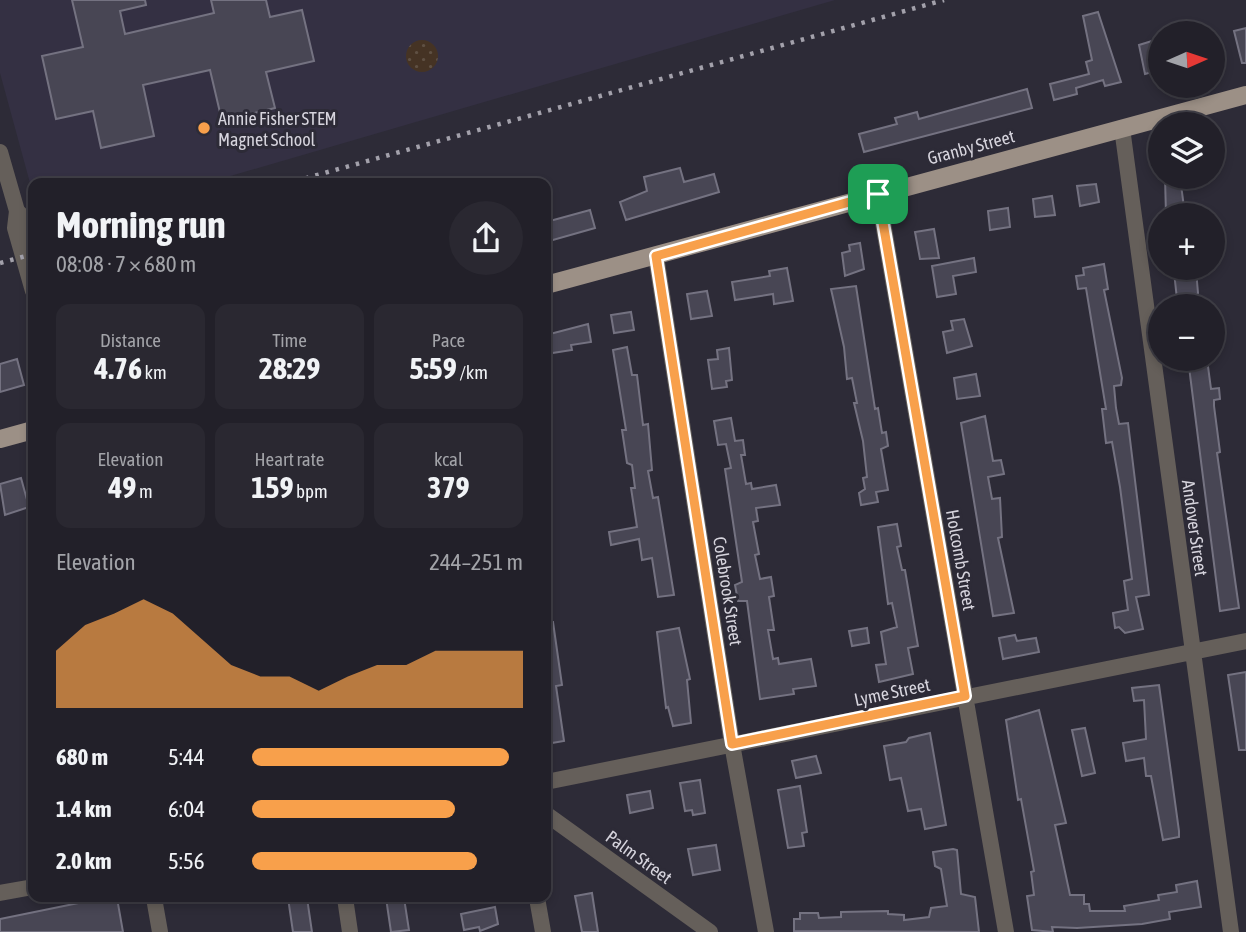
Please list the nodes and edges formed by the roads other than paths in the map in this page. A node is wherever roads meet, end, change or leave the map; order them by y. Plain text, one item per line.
1 (1246, 95) edge
2 (1122, 128) junction
3 (0, 152) edge
4 (878, 194) junction
5 (17, 211) junction
6 (28, 228) edge
7 (656, 256) junction
8 (28, 274) edge
9 (551, 284) edge
10 (28, 431) edge
11 (0, 439) edge
12 (1246, 641) edge
13 (1192, 649) junction
14 (965, 696) junction
15 (732, 744) junction
16 (551, 781) edge
17 (551, 818) edge
18 (28, 888) edge
19 (0, 893) edge
20 (155, 902) edge
21 (346, 902) edge
22 (538, 902) edge
23 (160, 932) edge
24 (350, 932) edge
25 (542, 932) edge
26 (710, 932) edge
27 (766, 932) edge
28 (1006, 932) edge
29 (1231, 932) edge

1 - 2 main road, Granby Street
2 - 4 main road, Granby Street
2 - 13 street, Andover Street
3 - 5 street
4 - 7 main road, Granby Street
4 - 14 street, Holcomb Street
5 - 6 street
5 - 8 street
7 - 9 main road, Granby Street
7 - 15 street, Colebrook Street
10 - 11 main road
12 - 13 street, Lyme Street
13 - 14 street, Lyme Street
13 - 29 street, Andover Street
14 - 15 street, Lyme Street
14 - 28 street, Holcomb Street
15 - 16 street, Lyme Street
15 - 27 street, Colebrook Street
17 - 26 street, Palm Street
18 - 19 street
20 - 23 street
21 - 24 street
22 - 25 street

